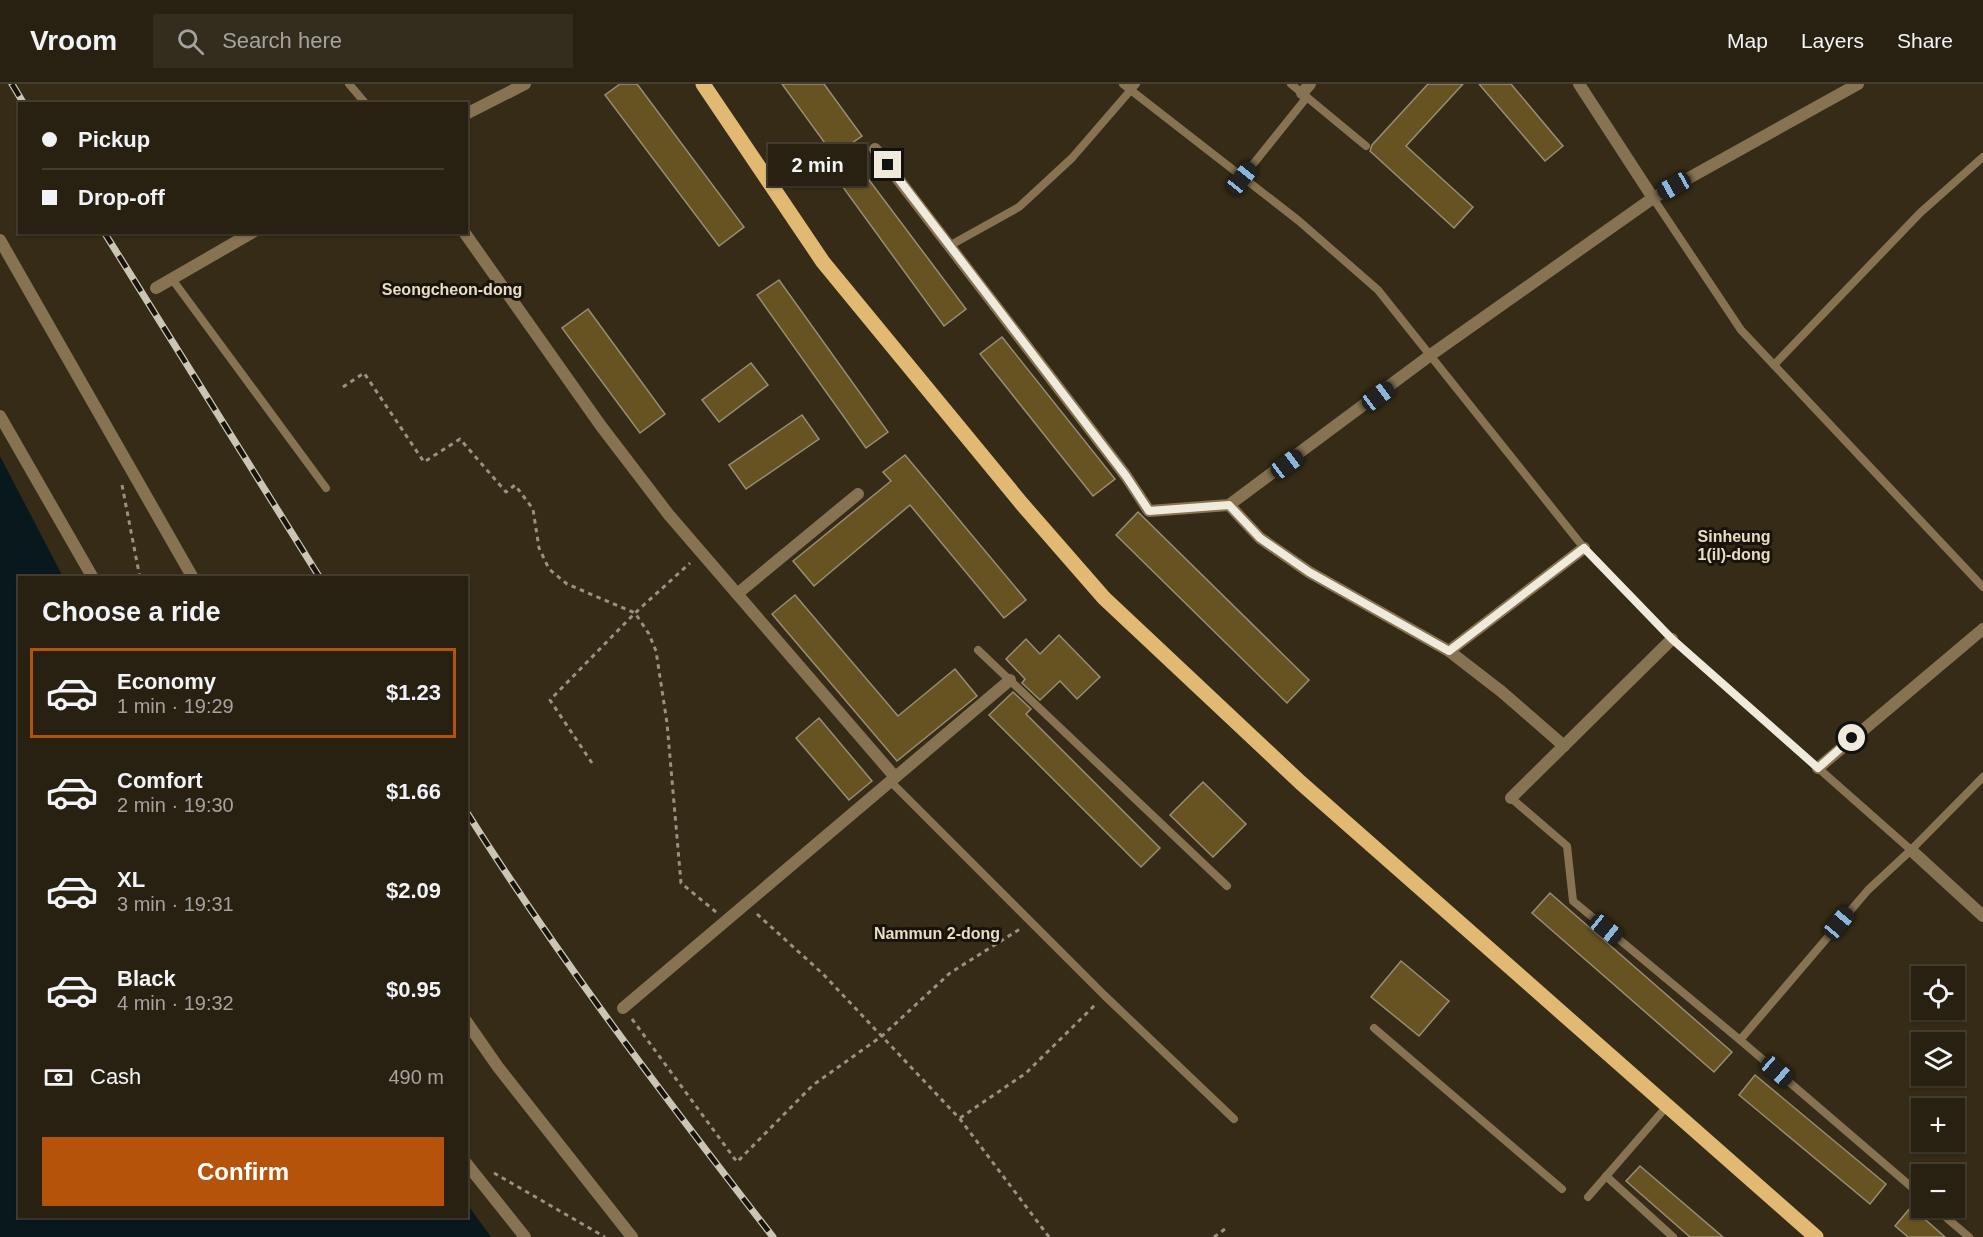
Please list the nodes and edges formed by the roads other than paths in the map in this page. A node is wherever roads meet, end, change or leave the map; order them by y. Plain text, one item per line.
1 (349, 84) edge
2 (525, 84) edge
3 (703, 84) edge
4 (1291, 84) edge
5 (1579, 84) edge
6 (1858, 84) edge
7 (1129, 86) edge
8 (1307, 91) edge
9 (364, 102) edge
10 (468, 113) edge
11 (1366, 146) dead end
12 (876, 149) dead end
13 (1983, 157) edge
14 (1242, 178) junction
15 (1653, 198) junction
16 (250, 234) edge
17 (465, 234) edge
18 (0, 240) edge
19 (949, 246) junction
20 (172, 279) junction
21 (156, 288) dead end
22 (1432, 354) junction
23 (1774, 365) junction
24 (0, 416) edge
25 (326, 488) dead end
26 (858, 494) dead end
27 (1229, 505) junction
28 (1584, 548) junction
29 (92, 576) edge
30 (192, 576) edge
31 (1983, 587) edge
32 (737, 594) junction
33 (1983, 629) edge
34 (1672, 639) junction
35 (978, 650) dead end
36 (1449, 651) junction
37 (1010, 680) junction
38 (1564, 746) junction
39 (1818, 768) junction
40 (1983, 777) edge
41 (893, 779) junction
42 (1511, 798) joint
43 (1911, 850) junction
44 (1227, 886) dead end
45 (1983, 916) edge
46 (623, 1008) road end
47 (468, 1024) edge
48 (1374, 1028) dead end
49 (1740, 1040) junction
50 (1668, 1105) junction
51 (1234, 1119) dead end
52 (468, 1166) edge
53 (1606, 1176) junction
54 (1911, 1187) edge
55 (1562, 1189) dead end
56 (1588, 1197) dead end
57 (1947, 1218) edge
58 (525, 1237) edge
59 (632, 1237) edge
60 (1674, 1237) edge
61 (1816, 1237) edge
62 (1969, 1237) edge

1 - 9 lane
2 - 10 street
3 - 50 main road
4 - 8 lane
5 - 15 street
6 - 15 street
7 - 14 lane
7 - 19 lane
8 - 11 lane
8 - 14 lane
12 - 19 street
13 - 23 lane
14 - 22 lane
15 - 22 street
15 - 23 lane
16 - 20 street
17 - 32 street
18 - 30 street
19 - 27 street
20 - 21 street
20 - 25 lane
22 - 27 street
22 - 28 lane
23 - 31 lane
24 - 29 street
26 - 32 street
27 - 36 street
28 - 34 lane
28 - 36 street
32 - 41 street
33 - 39 street
34 - 38 street
34 - 39 lane
35 - 37 lane
36 - 38 street
37 - 41 street
37 - 44 lane
38 - 42 street
39 - 43 lane
40 - 43 lane
41 - 46 street
41 - 51 lane
42 - 49 lane
43 - 45 street
43 - 49 lane
47 - 59 street
48 - 55 lane
49 - 54 lane
50 - 53 lane
50 - 61 main road
52 - 58 street
53 - 56 lane
53 - 60 lane
57 - 62 lane

